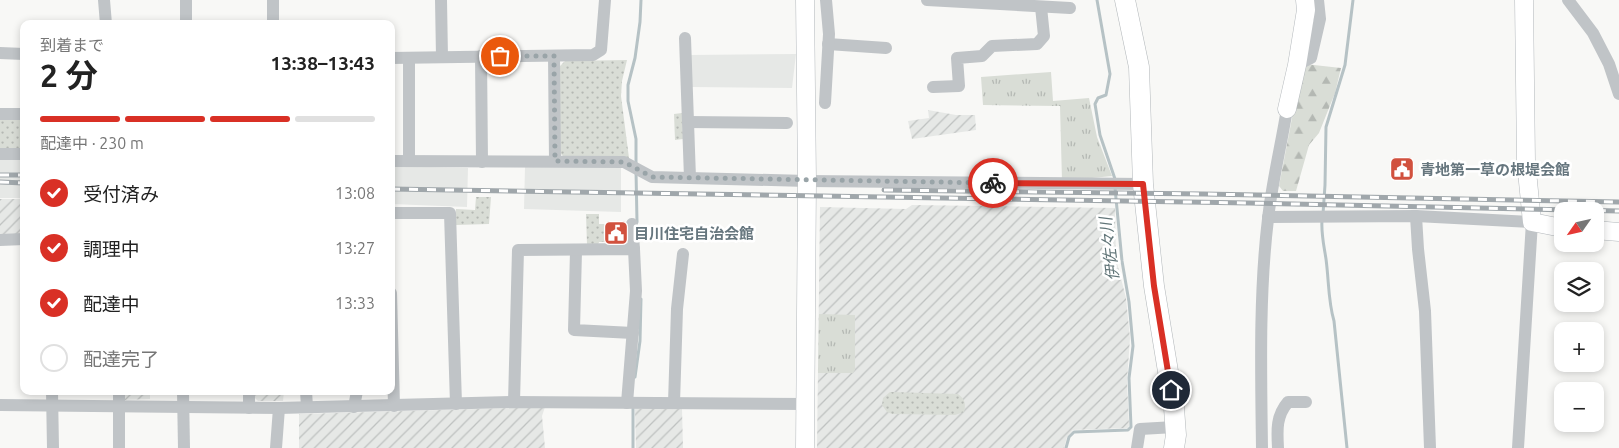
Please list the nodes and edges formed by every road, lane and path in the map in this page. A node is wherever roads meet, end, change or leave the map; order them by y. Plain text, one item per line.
1 (104, 0) edge
2 (186, 0) edge
3 (274, 0) edge
4 (441, 0) edge
5 (605, 0) edge
6 (805, 0) edge
7 (826, 0) edge
8 (927, 0) edge
9 (1125, 0) edge
10 (1305, 0) edge
11 (1318, 0) edge
12 (1524, 0) edge
13 (1568, 0) edge
14 (1041, 7) junction
15 (1070, 8) dead end
16 (106, 20) edge
17 (186, 20) edge
18 (274, 20) edge
19 (685, 38) dead end
20 (828, 44) junction
21 (886, 48) dead end
22 (0, 53) edge
23 (20, 54) edge
24 (481, 56) junction
25 (554, 56) junction
26 (442, 57) junction
27 (395, 58) edge
28 (409, 58) junction
29 (1297, 65) junction
30 (807, 82) junction
31 (826, 82) junction
32 (933, 86) dead end
33 (1619, 94) edge
34 (825, 104) dead end
35 (1287, 109) joint
36 (0, 114) edge
37 (20, 114) edge
38 (688, 122) junction
39 (787, 123) dead end
40 (0, 154) edge
41 (20, 154) edge
42 (395, 161) edge
43 (409, 161) junction
44 (555, 161) junction
45 (482, 162) junction
46 (690, 178) junction
47 (807, 180) junction
48 (1143, 184) junction
49 (395, 213) edge
50 (1416, 216) junction
51 (1268, 217) junction
52 (1532, 222) junction
53 (632, 224) dead end
54 (1554, 226) edge
55 (1604, 231) edge
56 (1619, 232) edge
57 (20, 239) edge
58 (0, 240) edge
59 (634, 249) junction
60 (576, 251) junction
61 (683, 254) dead end
62 (633, 333) junction
63 (52, 395) edge
64 (119, 395) edge
65 (184, 395) edge
66 (249, 395) edge
67 (306, 395) edge
68 (356, 395) edge
69 (394, 395) edge
70 (514, 402) junction
71 (1306, 402) dead end
72 (628, 403) junction
73 (674, 403) junction
74 (456, 404) junction
75 (805, 404) junction
76 (0, 405) edge
77 (53, 405) junction
78 (119, 406) junction
79 (184, 406) junction
80 (394, 406) junction
81 (307, 407) junction
82 (354, 407) junction
83 (249, 408) junction
84 (279, 408) junction
85 (1176, 427) junction
86 (53, 448) edge
87 (118, 448) edge
88 (184, 448) edge
89 (276, 448) edge
90 (805, 448) edge
91 (1137, 448) edge
92 (1174, 448) edge
93 (1262, 448) edge
94 (1278, 448) edge
95 (1430, 448) edge
96 (1518, 448) edge

1 - 16 street
2 - 17 street
3 - 18 street
4 - 26 street
5 - 25 street
6 - 30 street
7 - 20 street
8 - 14 street
9 - 48 main road
10 - 29 street
11 - 29 street
12 - 52 street
13 - 33 street
14 - 15 street
14 - 32 street
19 - 38 street
20 - 21 street
20 - 31 street
22 - 23 street
24 - 25 street
24 - 26 street
24 - 45 street
25 - 44 street
26 - 28 street
27 - 28 street
28 - 43 street
29 - 35 street
30 - 31 street
30 - 47 street
31 - 34 street
35 - 51 street
36 - 37 street
38 - 39 street
38 - 46 street
40 - 41 street
42 - 43 street
43 - 45 street
44 - 45 street
44 - 46 street
46 - 47 street
47 - 48 street
47 - 75 street
48 - 85 main road
49 - 74 street
50 - 51 street
50 - 52 street
50 - 95 street
51 - 93 street
52 - 54 street
52 - 96 street
53 - 59 street
55 - 56 street
57 - 58 street
59 - 60 street
59 - 62 street
60 - 62 street
60 - 70 street
61 - 73 street
62 - 72 street
63 - 77 street
64 - 78 street
65 - 79 street
66 - 83 street
67 - 81 street
68 - 82 street
69 - 80 street
70 - 72 street
70 - 74 street
71 - 94 street
72 - 73 street
73 - 75 street
74 - 80 street
75 - 90 street
76 - 77 street
77 - 78 street
77 - 86 street
78 - 79 street
78 - 87 street
79 - 83 street
79 - 88 street
80 - 82 street
81 - 82 street
81 - 84 street
83 - 84 street
84 - 89 street
85 - 91 street
85 - 92 main road

